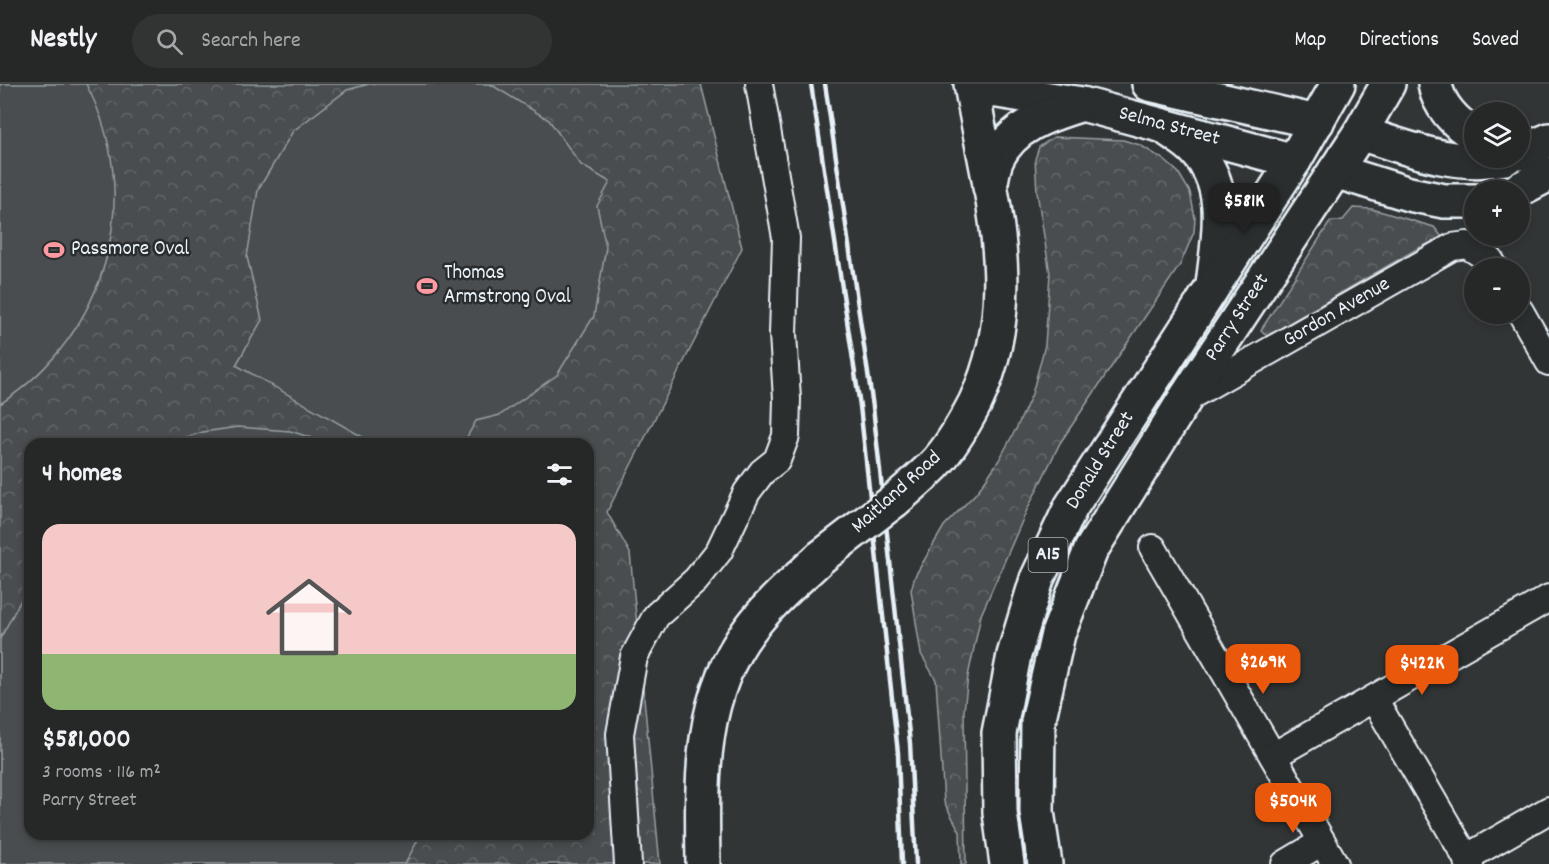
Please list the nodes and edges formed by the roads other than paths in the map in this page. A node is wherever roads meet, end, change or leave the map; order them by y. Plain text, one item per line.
1 (759, 84) edge
2 (1149, 84) edge
3 (1338, 84) edge
4 (1388, 84) edge
5 (1435, 84) edge
6 (972, 85) edge
7 (1082, 104) junction
8 (1317, 122) junction
9 (1162, 124) junction
10 (1464, 127) edge
11 (1360, 133) junction
12 (1535, 152) edge
13 (1464, 160) edge
14 (1294, 161) junction
15 (1335, 171) junction
16 (1522, 180) edge
17 (990, 187) junction
18 (1464, 201) edge
19 (1485, 258) edge
20 (1213, 285) junction
21 (1527, 324) edge
22 (1549, 362) edge
23 (1185, 399) junction
24 (1153, 548) dead end
25 (1548, 600) edge
26 (1374, 699) junction
27 (1273, 756) junction
28 (1549, 810) edge
29 (1329, 853) edge
30 (1468, 861) edge
31 (628, 864) edge
32 (703, 864) edge
33 (1007, 864) edge
34 (1044, 864) edge
35 (1285, 864) edge

1 - 31 street
2 - 8 main road, Selma Street
3 - 8 main road, Parry Street / A15
4 - 11 main road, Parry Street / A15
5 - 10 main road
6 - 7 main road, Selma Street
6 - 17 main road, Maitland Road
7 - 9 main road, Selma Street
7 - 17 main road
8 - 11 main road, Selma Street
8 - 14 main road, Parry Street / A15
9 - 14 main road, Selma Street
9 - 20 main road
11 - 13 main road
11 - 15 main road, Parry Street / A15
12 - 16 main road
14 - 15 main road
14 - 20 main road, Parry Street / A15
15 - 18 main road
15 - 23 main road, Parry Street / A15
17 - 32 main road, Maitland Road, bridge
19 - 23 street, Gordon Avenue
20 - 33 main road, Donald Street / A15
21 - 22 street
23 - 34 main road, Donald Street / A15
24 - 27 street
25 - 26 street
26 - 27 street
26 - 30 street
27 - 29 street
28 - 30 street
29 - 35 street

